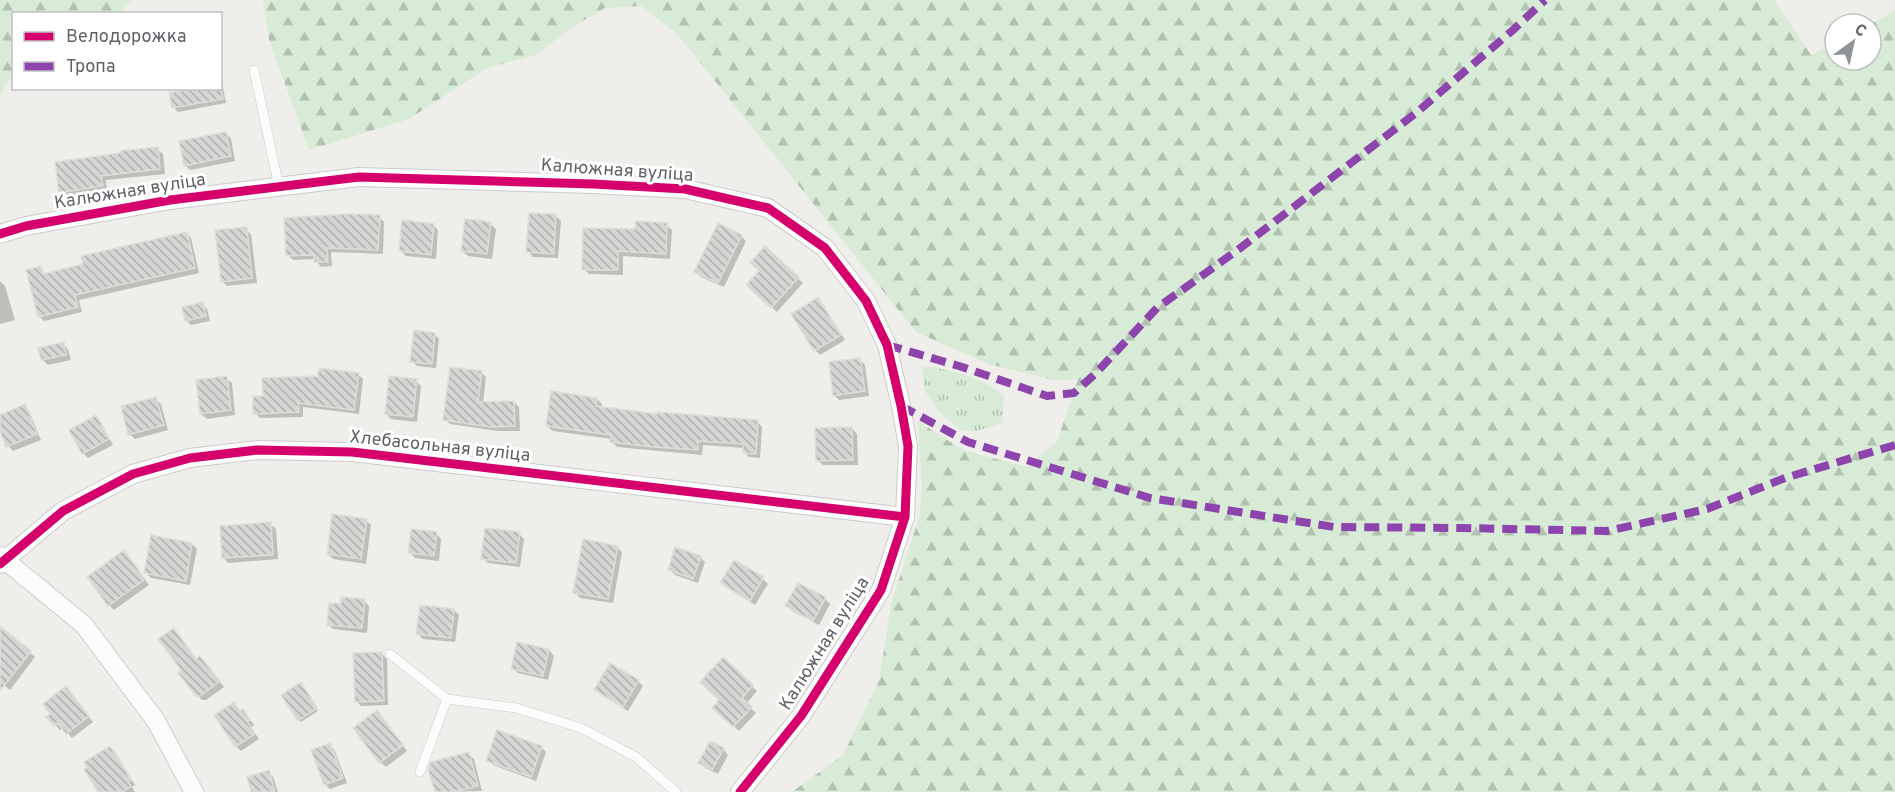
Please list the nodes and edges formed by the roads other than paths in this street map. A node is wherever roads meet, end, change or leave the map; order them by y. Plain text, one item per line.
1 (254, 70) dead end
2 (279, 187) junction
3 (0, 234) edge
4 (905, 517) junction
5 (1, 560) edge
6 (390, 654) dead end
7 (447, 699) junction
8 (420, 772) dead end
9 (194, 792) edge
10 (676, 792) edge
11 (740, 792) edge

1 - 2 lane
2 - 3 street, Калюжная вуліца
2 - 4 street, Калюжная вуліца
4 - 5 street, Хлебасольная вуліца
4 - 11 street, Калюжная вуліца
5 - 9 street
6 - 7 lane
7 - 8 lane
7 - 10 lane

